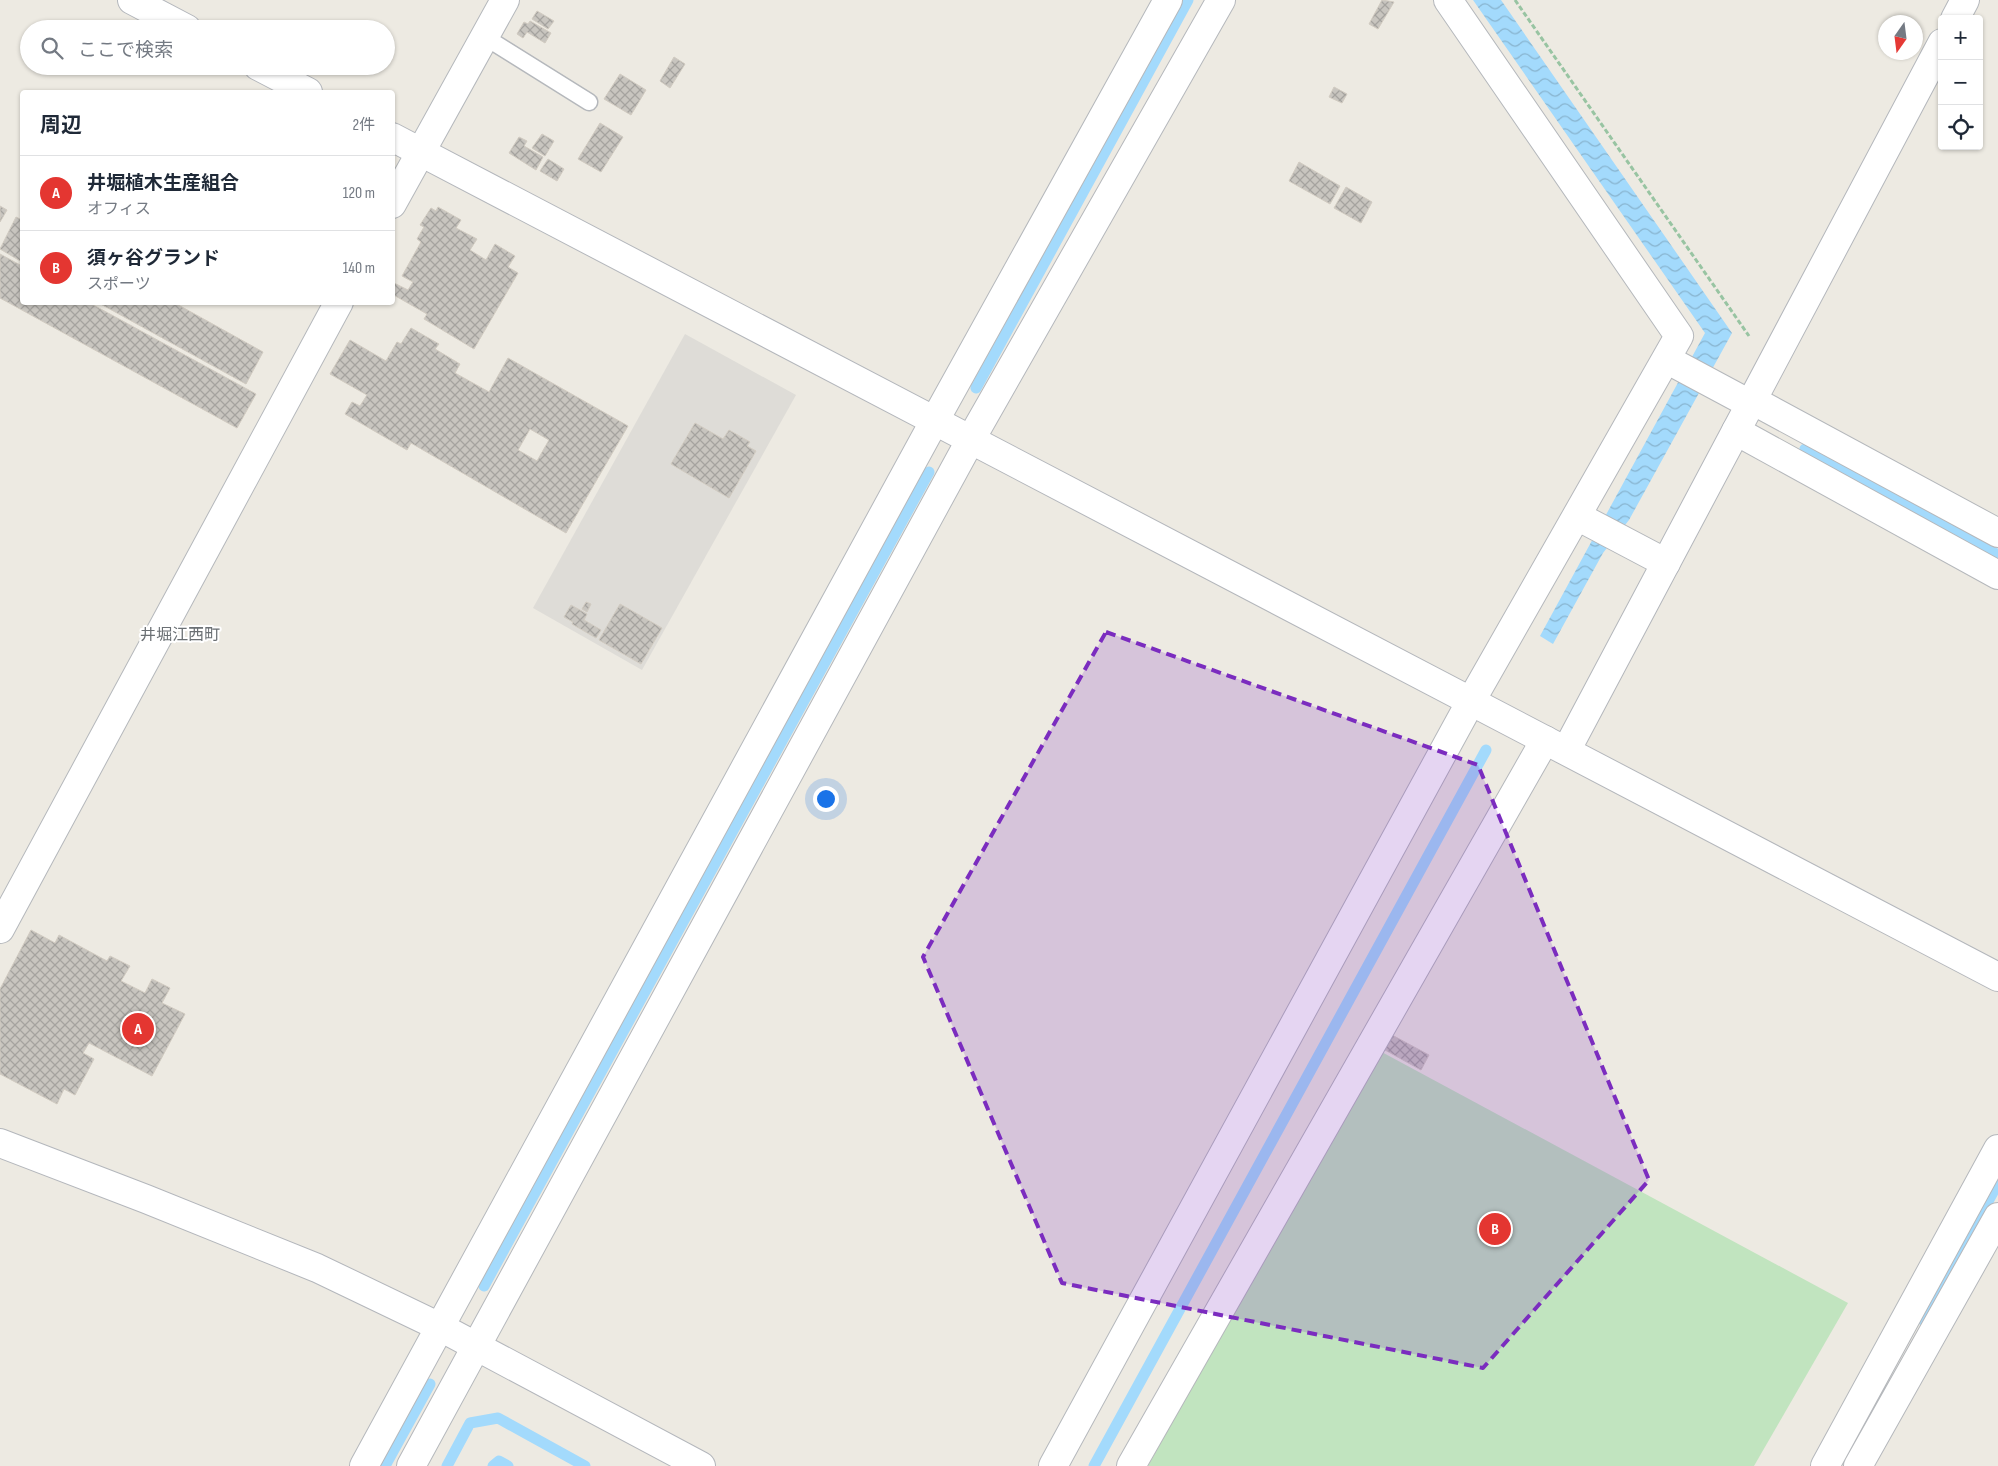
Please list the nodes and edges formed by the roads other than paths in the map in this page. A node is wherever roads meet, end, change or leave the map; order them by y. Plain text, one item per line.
1 (132, 0) edge
2 (506, 0) edge
3 (1168, 0) edge
4 (1221, 0) edge
5 (1448, 0) edge
6 (1965, 0) edge
7 (1957, 15) edge
8 (170, 20) edge
9 (485, 38) junction
10 (1938, 51) edge
11 (275, 75) edge
12 (304, 90) edge
13 (589, 102) dead end
14 (395, 138) edge
15 (421, 152) junction
16 (395, 199) edge
17 (338, 305) edge
18 (1675, 364) junction
19 (1751, 402) junction
20 (935, 420) junction
21 (1736, 431) junction
22 (970, 439) junction
23 (1587, 521) junction
24 (1998, 534) edge
25 (1666, 563) junction
26 (1998, 575) edge
27 (1471, 701) junction
28 (1555, 746) junction
29 (0, 929) edge
30 (1998, 977) edge
31 (0, 1143) edge
32 (1998, 1148) edge
33 (1998, 1217) edge
34 (440, 1327) junction
35 (476, 1346) junction
36 (364, 1466) edge
37 (410, 1466) edge
38 (701, 1466) edge
39 (1053, 1466) edge
40 (1131, 1466) edge
41 (1825, 1466) edge
42 (1858, 1466) edge

1 - 8 street
2 - 9 street
3 - 20 street
4 - 22 street
5 - 18 street
6 - 7 street
9 - 13 lane
9 - 15 street
10 - 19 street
11 - 12 street
14 - 15 street
15 - 16 street
15 - 20 street
17 - 29 street
18 - 19 street
18 - 23 street
19 - 21 street
19 - 24 street
20 - 22 street
20 - 34 street
21 - 25 street
21 - 26 street
22 - 27 street
22 - 35 street
23 - 25 street
23 - 27 street
25 - 28 street
27 - 28 street
27 - 39 street
28 - 30 street
28 - 40 street
31 - 34 street
32 - 41 street
33 - 42 street
34 - 35 street
34 - 36 street
35 - 37 street
35 - 38 street

